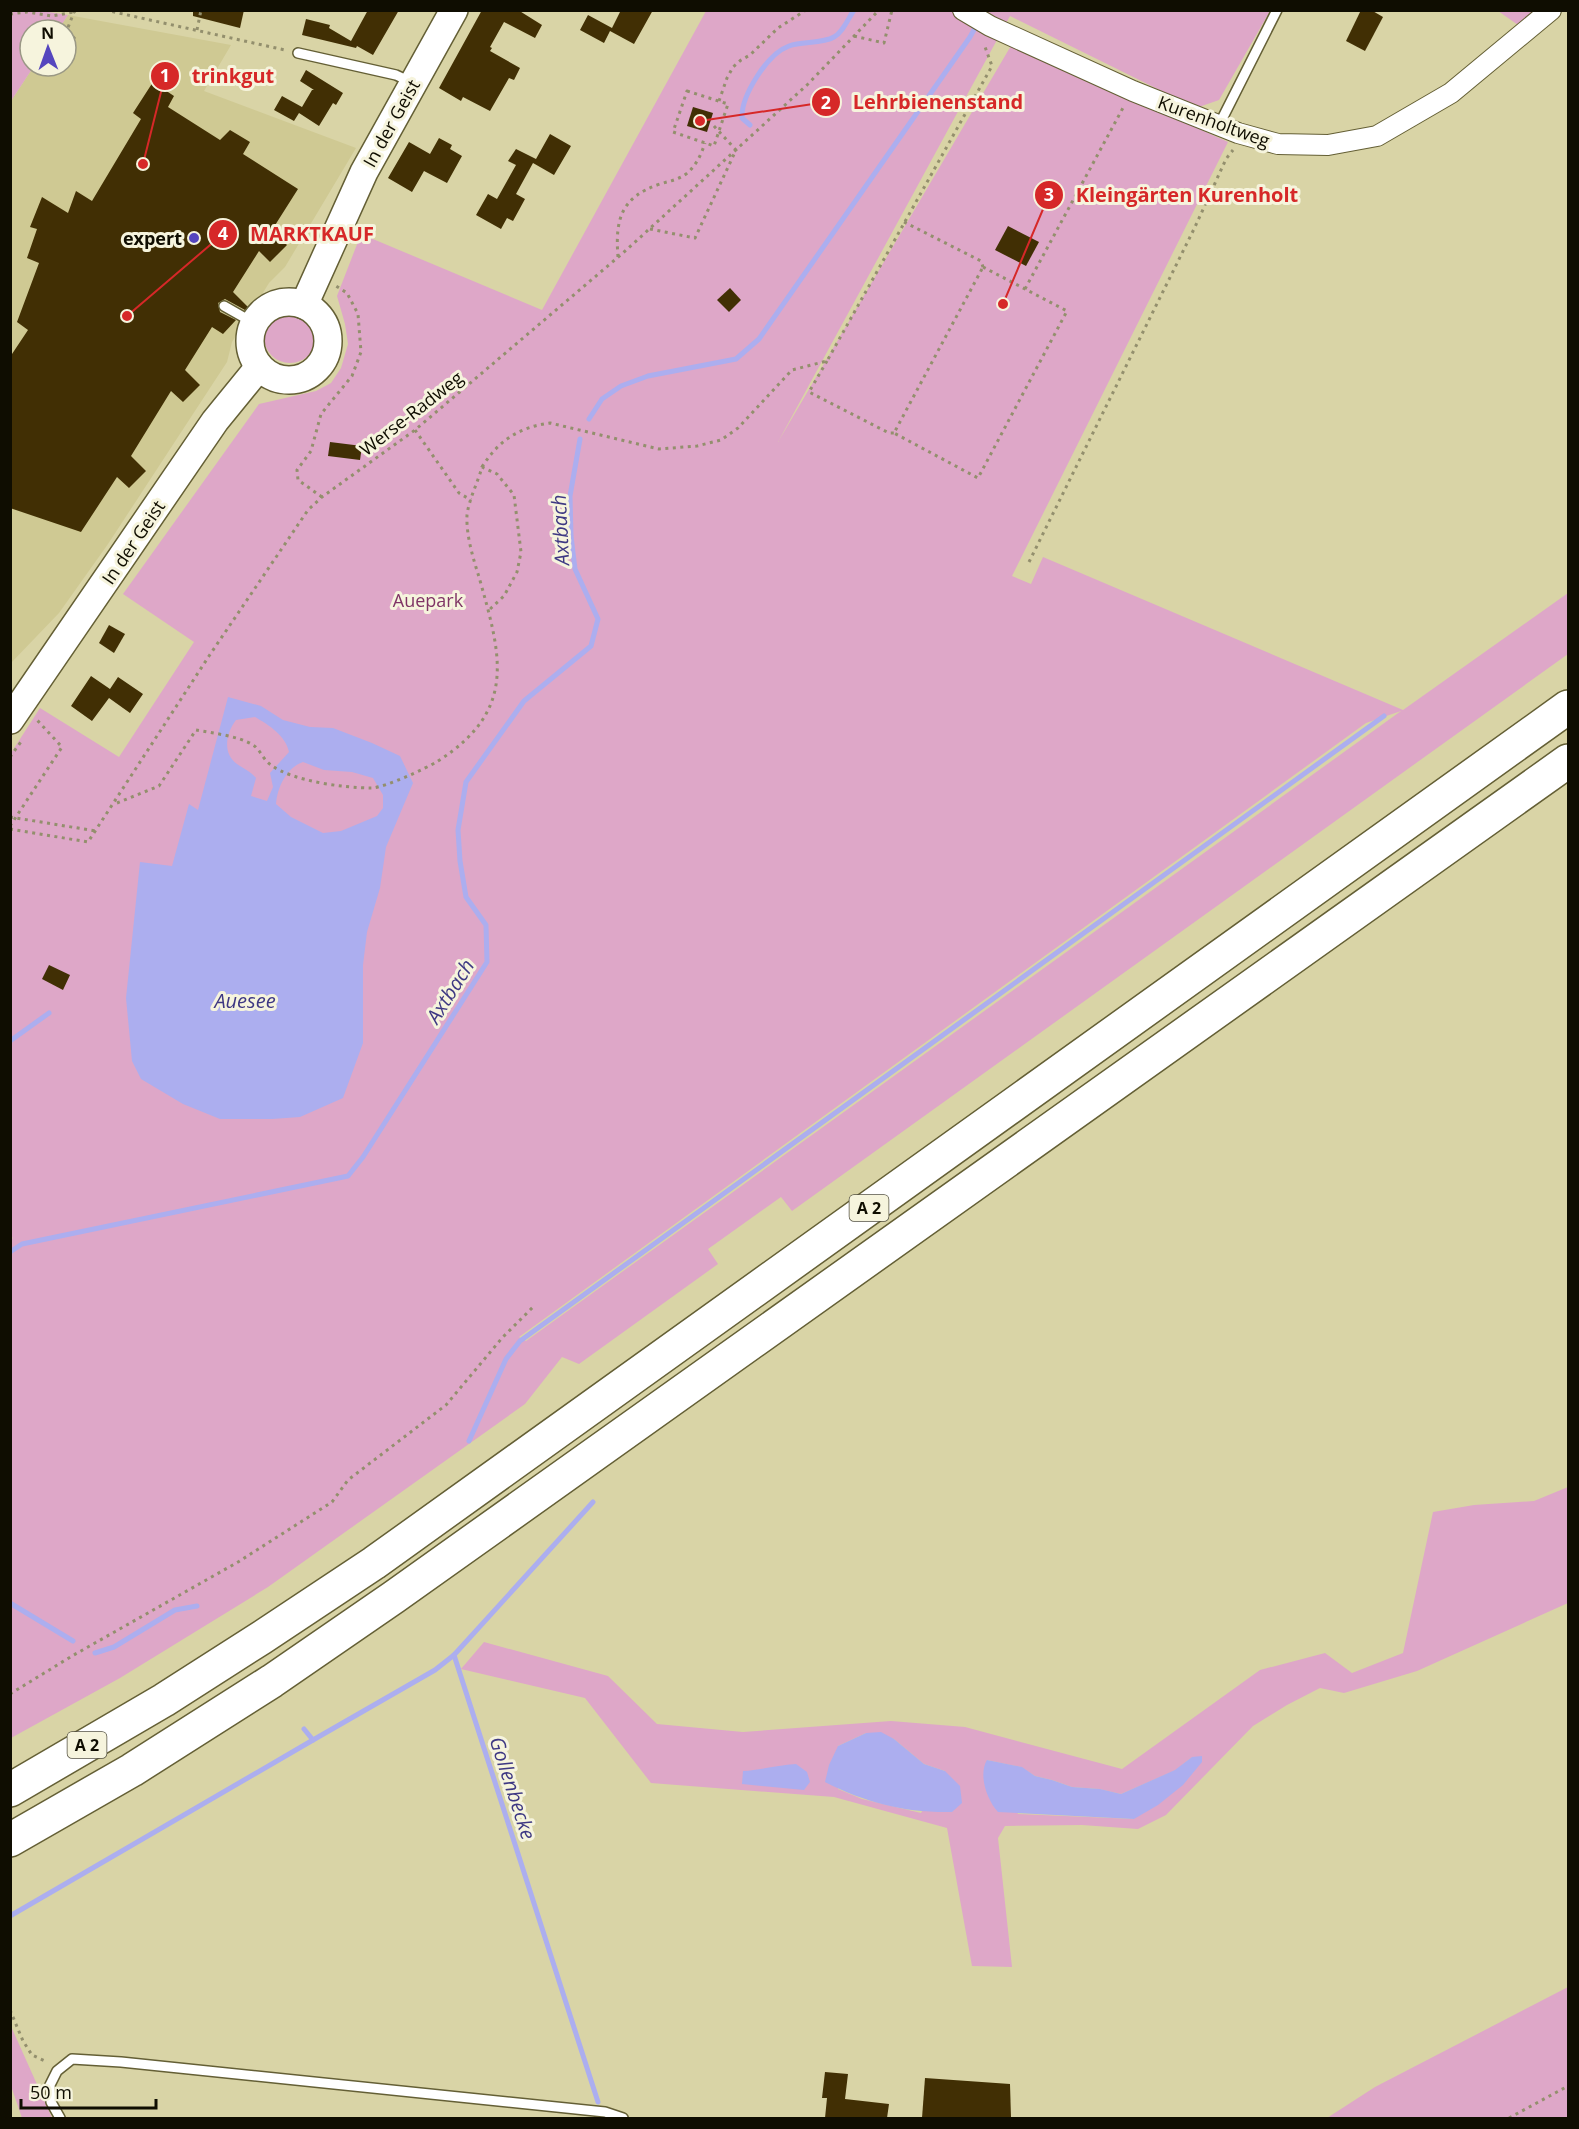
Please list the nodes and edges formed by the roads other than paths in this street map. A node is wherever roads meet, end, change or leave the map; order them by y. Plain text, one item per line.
1 (454, 10) edge
2 (1277, 10) edge
3 (1551, 10) edge
4 (966, 12) edge
5 (298, 53) road end
6 (413, 84) junction
7 (1219, 125) junction
8 (304, 304) junction
9 (224, 306) dead end
10 (254, 323) junction
11 (259, 367) junction
12 (42, 675) junction
13 (10, 693) edge
14 (1569, 708) edge
15 (22, 729) edge
16 (1569, 761) edge
17 (10, 1790) edge
18 (10, 1840) edge
19 (60, 2118) edge
20 (623, 2118) edge

1 - 6 main road, In der Geist
2 - 7 lane
3 - 7 street, Kurenholtweg
4 - 7 street, Kurenholtweg
5 - 6 lane
6 - 8 main road, In der Geist
8 - 10 main road
8 - 11 main road
9 - 10 lane
10 - 11 main road
11 - 12 main road, In der Geist
12 - 13 main road
12 - 15 main road, In der Geist
14 - 17 highway, A 2
16 - 18 highway, A 2
19 - 20 lane

